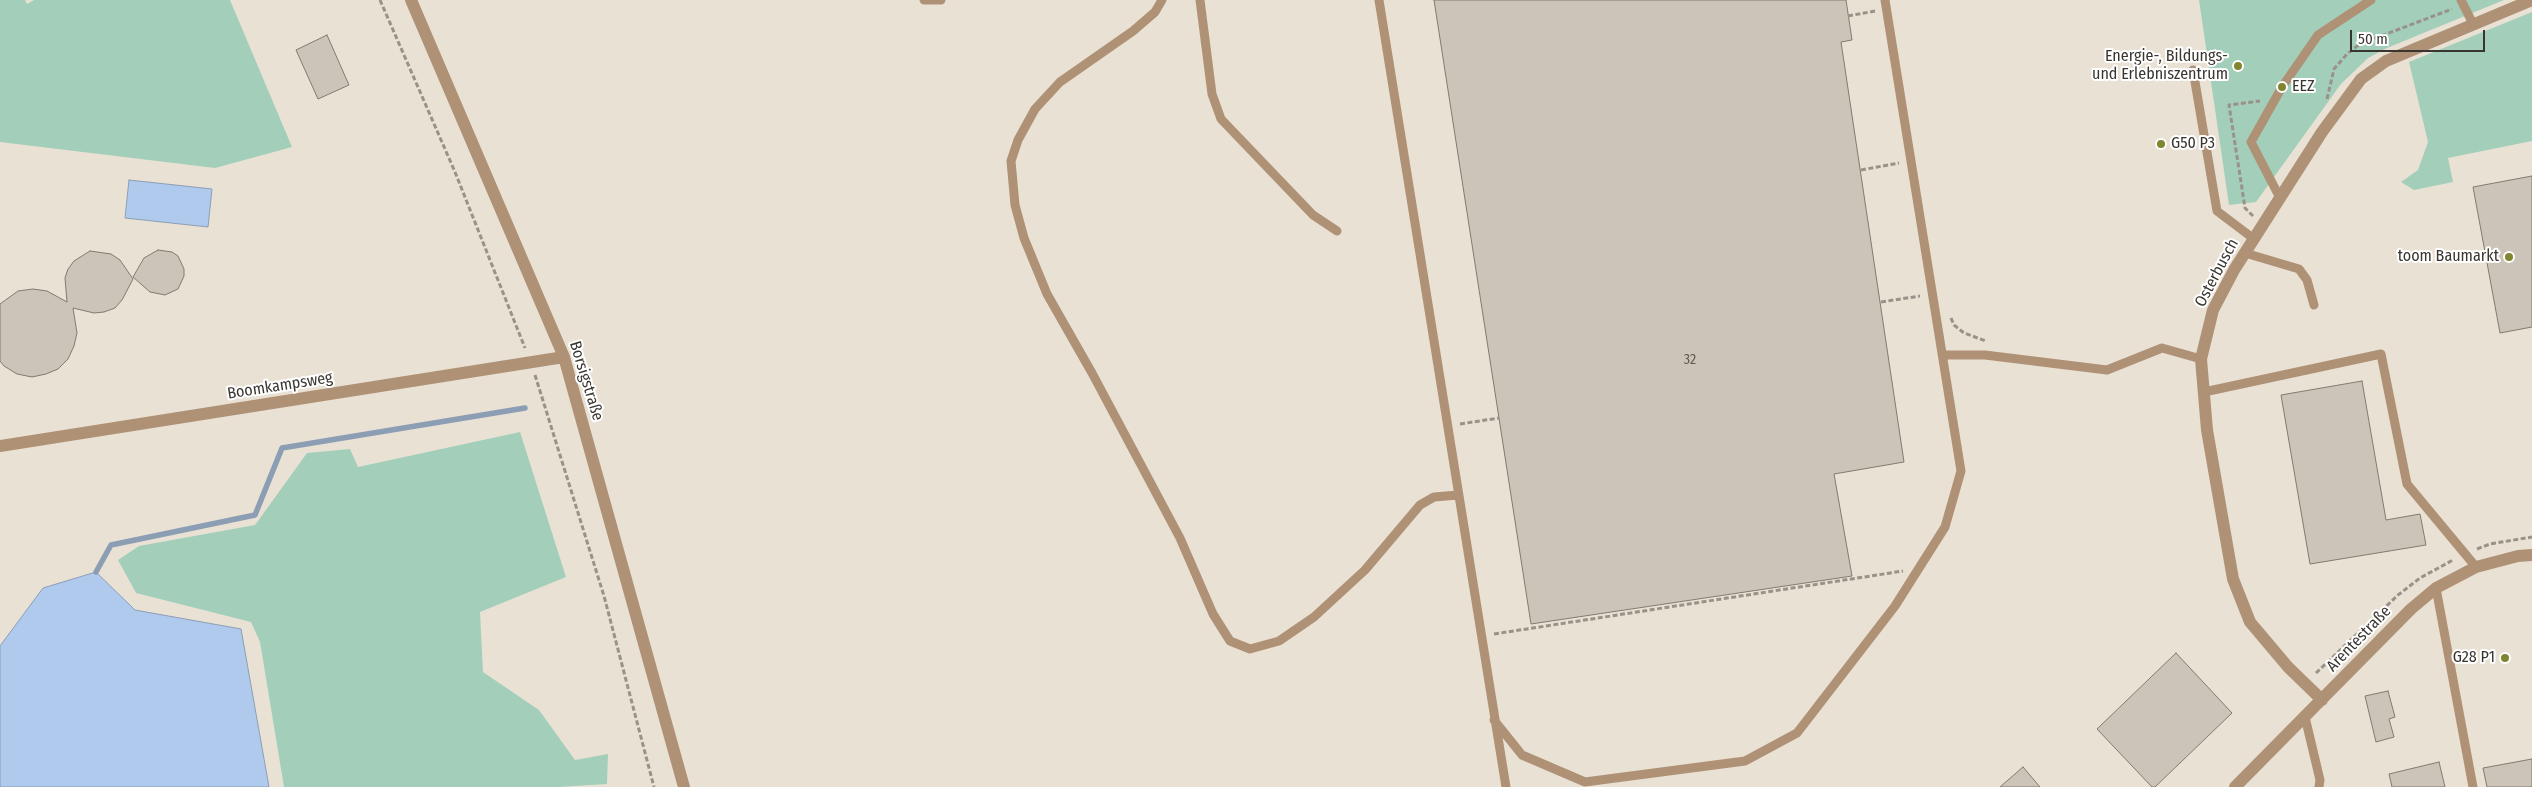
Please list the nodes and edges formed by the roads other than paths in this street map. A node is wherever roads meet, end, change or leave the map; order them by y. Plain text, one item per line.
1 (411, 0) edge
2 (924, 0) edge
3 (941, 0) edge
4 (1162, 0) edge
5 (1200, 0) edge
6 (1379, 0) edge
7 (2371, 0) edge
8 (2461, 0) edge
9 (2532, 0) edge
10 (1885, 4) edge
11 (2473, 24) junction
12 (2193, 70) dead end
13 (2280, 198) junction
14 (1337, 231) dead end
15 (2254, 239) junction
16 (2245, 253) junction
17 (2314, 305) dead end
18 (1943, 355) junction
19 (564, 357) junction
20 (2201, 359) junction
21 (2204, 392) junction
22 (0, 446) edge
23 (1458, 495) junction
24 (2532, 555) edge
25 (2476, 567) junction
26 (2436, 588) junction
27 (2322, 700) junction
28 (2305, 717) junction
29 (1494, 720) junction
30 (1582, 784) edge
31 (684, 787) edge
32 (1506, 787) edge
33 (2235, 787) edge
34 (2319, 787) edge
35 (2473, 787) edge

1 - 19 street, Borsigstraße
2 - 3 lane
4 - 23 lane
5 - 14 lane
6 - 23 lane
7 - 13 lane
8 - 11 lane
9 - 11 street, Osterbusch
10 - 18 lane
11 - 13 street, Osterbusch
12 - 15 lane
13 - 15 street, Osterbusch
15 - 16 street, Osterbusch
16 - 17 lane
16 - 20 street, Osterbusch
18 - 20 lane
18 - 30 lane
19 - 22 street, Boomkampsweg
19 - 31 street, Borsigstraße
20 - 21 street, Osterbusch
21 - 25 lane
21 - 27 street, Osterbusch
23 - 29 lane
24 - 25 street, Arentestraße
25 - 26 street, Arentestraße
26 - 27 street, Arentestraße
26 - 35 lane
27 - 28 street, Arentestraße
28 - 33 street, Arentestraße
28 - 34 lane
29 - 30 lane
29 - 32 lane

